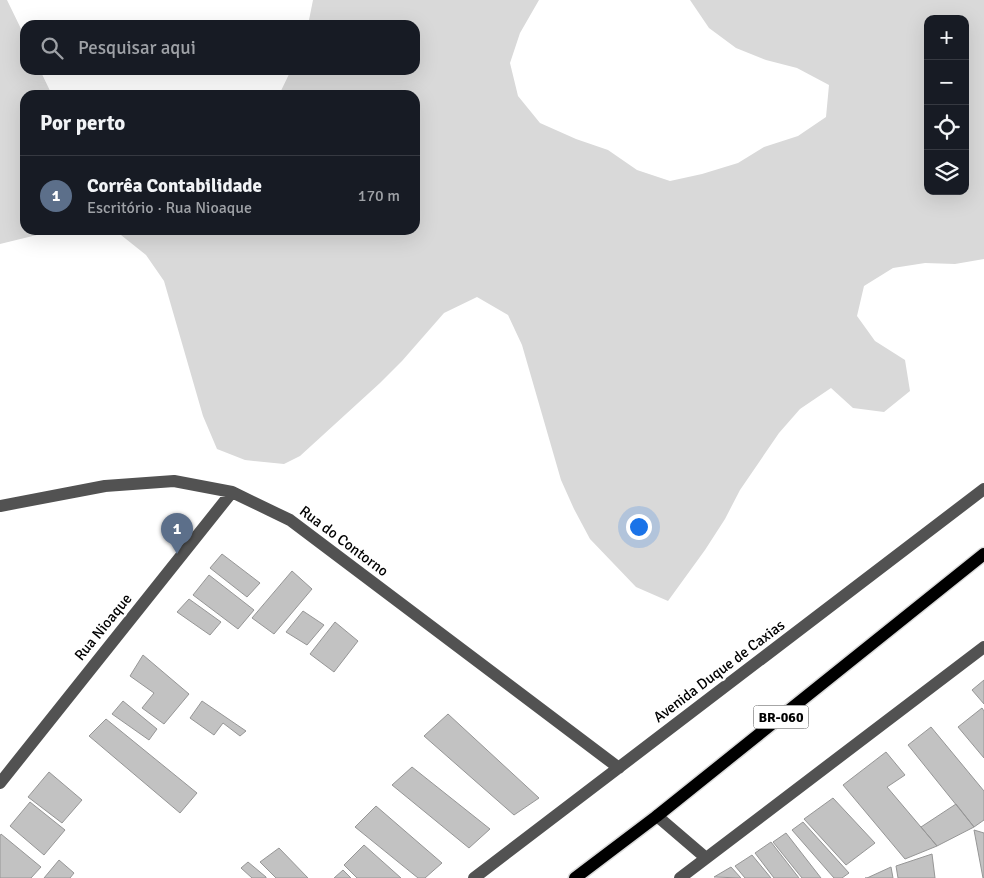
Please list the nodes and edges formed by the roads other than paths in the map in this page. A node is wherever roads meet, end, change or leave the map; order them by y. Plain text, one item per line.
1 (984, 489) edge
2 (232, 492) junction
3 (0, 506) edge
4 (983, 555) edge
5 (984, 647) edge
6 (619, 768) junction
7 (0, 783) edge
8 (658, 816) junction
9 (706, 858) junction
10 (474, 878) edge
11 (575, 878) edge
12 (680, 878) edge

1 - 6 street, Avenida Duque de Caxias
2 - 3 street, Rua do Contorno
2 - 6 street, Rua do Contorno
2 - 7 street, Rua Nioaque
4 - 8 main road, BR-060
5 - 9 street
6 - 10 street, Avenida Duque de Caxias
8 - 9 street
8 - 11 main road, BR-060
9 - 12 street

